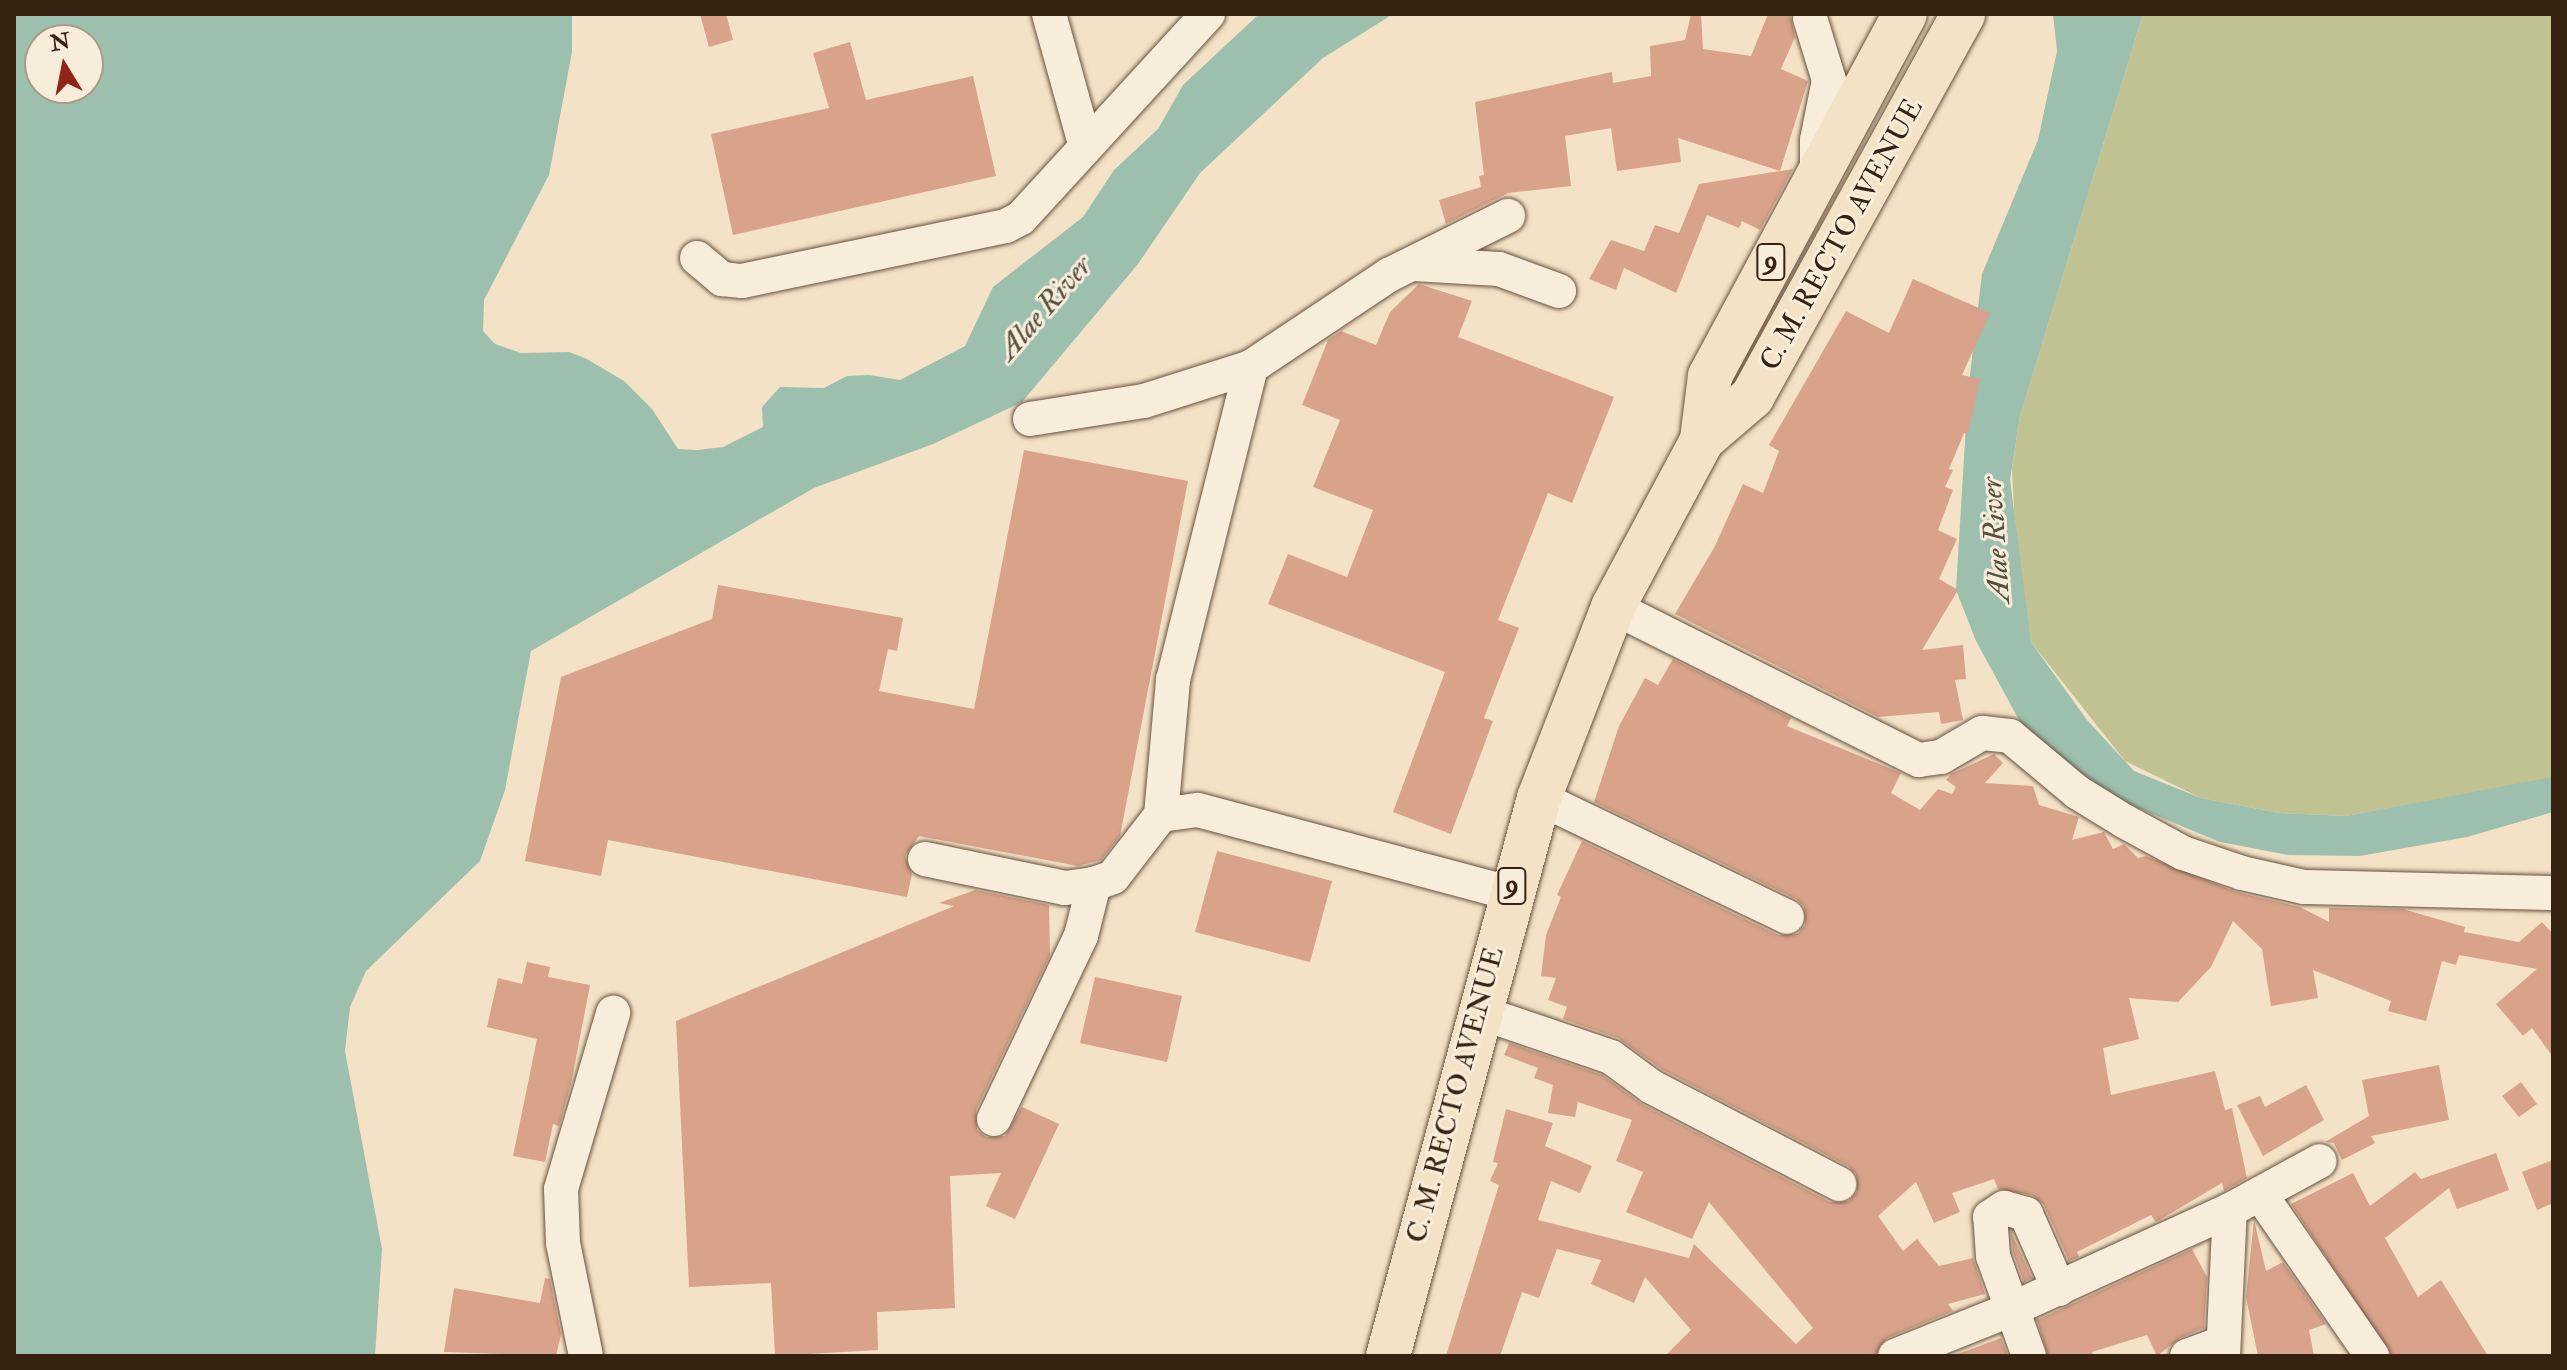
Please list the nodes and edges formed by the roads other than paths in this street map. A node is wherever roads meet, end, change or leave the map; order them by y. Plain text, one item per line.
1 (1049, 14) edge
2 (1208, 14) edge
3 (1905, 14) edge
4 (1963, 14) edge
5 (1810, 18) dead end
6 (1085, 144) junction
7 (1817, 178) junction
8 (1508, 216) dead end
9 (697, 258) dead end
10 (1414, 264) junction
11 (1559, 291) dead end
12 (1251, 367) junction
13 (1030, 419) dead end
14 (1702, 440) junction
15 (1613, 607) junction
16 (1539, 798) junction
17 (1161, 815) junction
18 (925, 859) dead end
19 (1094, 884) junction
20 (1510, 893) junction
21 (2553, 893) edge
22 (1787, 917) dead end
23 (1479, 1012) junction
24 (613, 1013) dead end
25 (994, 1119) dead end
26 (2320, 1161) dead end
27 (1839, 1184) dead end
28 (2260, 1194) junction
29 (2230, 1210) junction
30 (2059, 1289) junction
31 (2012, 1309) junction
32 (2223, 1350) edge
33 (586, 1356) edge
34 (1388, 1356) edge
35 (1895, 1356) edge
36 (2029, 1356) edge
37 (2187, 1356) edge
38 (2372, 1356) edge

1 - 6 street
2 - 6 street
3 - 7 highway, C. M. RECTO AVENUE / 9
4 - 14 highway, C. M. RECTO AVENUE / 9
5 - 7 street
6 - 9 street
7 - 14 highway, C. M. RECTO AVENUE / 9
8 - 10 street
10 - 11 street
10 - 12 street
12 - 13 street
12 - 17 street
14 - 15 highway, C. M. RECTO AVENUE / 9
15 - 16 highway, C. M. RECTO AVENUE / 9
15 - 21 street
16 - 20 highway, C. M. RECTO AVENUE / 9
16 - 22 street
17 - 19 street
17 - 20 street
18 - 19 street
19 - 25 street
20 - 23 highway, C. M. RECTO AVENUE / 9
23 - 27 street
23 - 34 highway, C. M. RECTO AVENUE / 9
24 - 33 street
26 - 28 street
28 - 29 street
28 - 38 street
29 - 30 street
29 - 32 street
30 - 31 street
30 - 31 street
31 - 35 street
31 - 36 street
32 - 37 street

